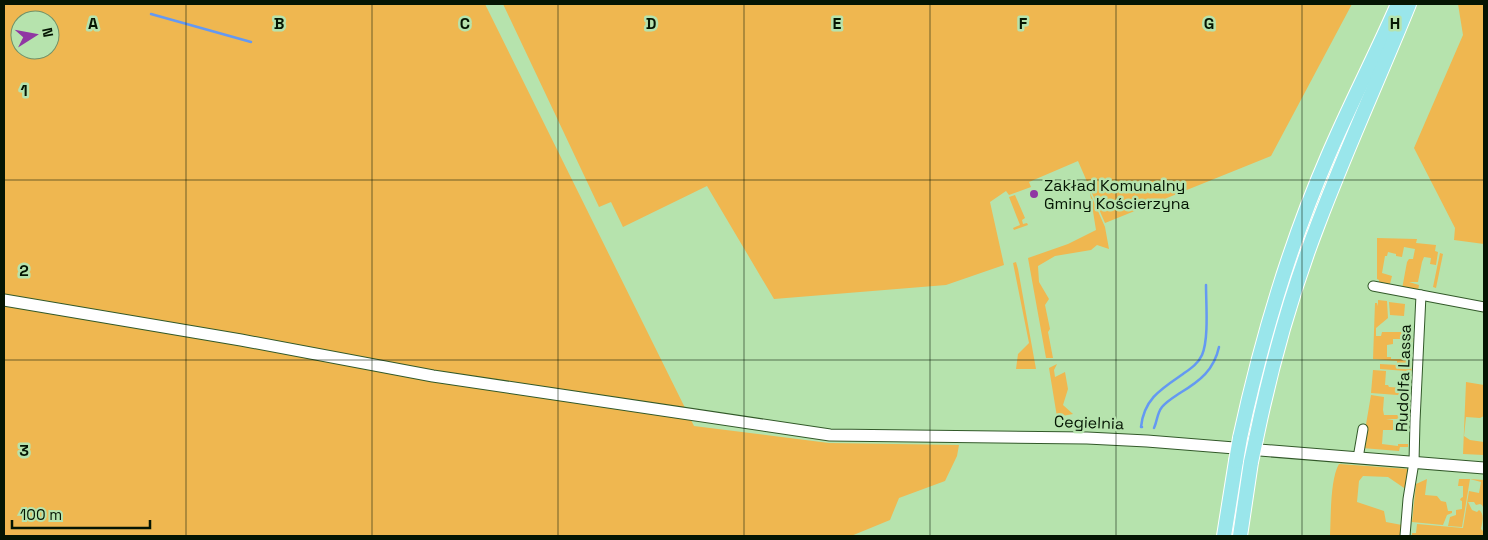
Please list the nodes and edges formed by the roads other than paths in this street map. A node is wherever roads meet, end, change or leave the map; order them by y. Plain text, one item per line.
1 (1398, 4) edge
2 (1409, 4) edge
3 (1374, 286) dead end
4 (1421, 295) junction
5 (4, 300) edge
6 (1484, 307) edge
7 (1363, 429) dead end
8 (1358, 458) junction
9 (1414, 462) junction
10 (1484, 468) edge
11 (1224, 536) edge
12 (1240, 536) edge
13 (1405, 536) edge

1 - 11 main road, bridge
2 - 12 main road, bridge
3 - 4 street
4 - 6 street
4 - 9 street, Rudolfa Lassa
5 - 8 street, Cegielnia
7 - 8 street
8 - 9 street, Cegielnia
9 - 10 street, Cegielnia
9 - 13 street, Rudolfa Lassa

